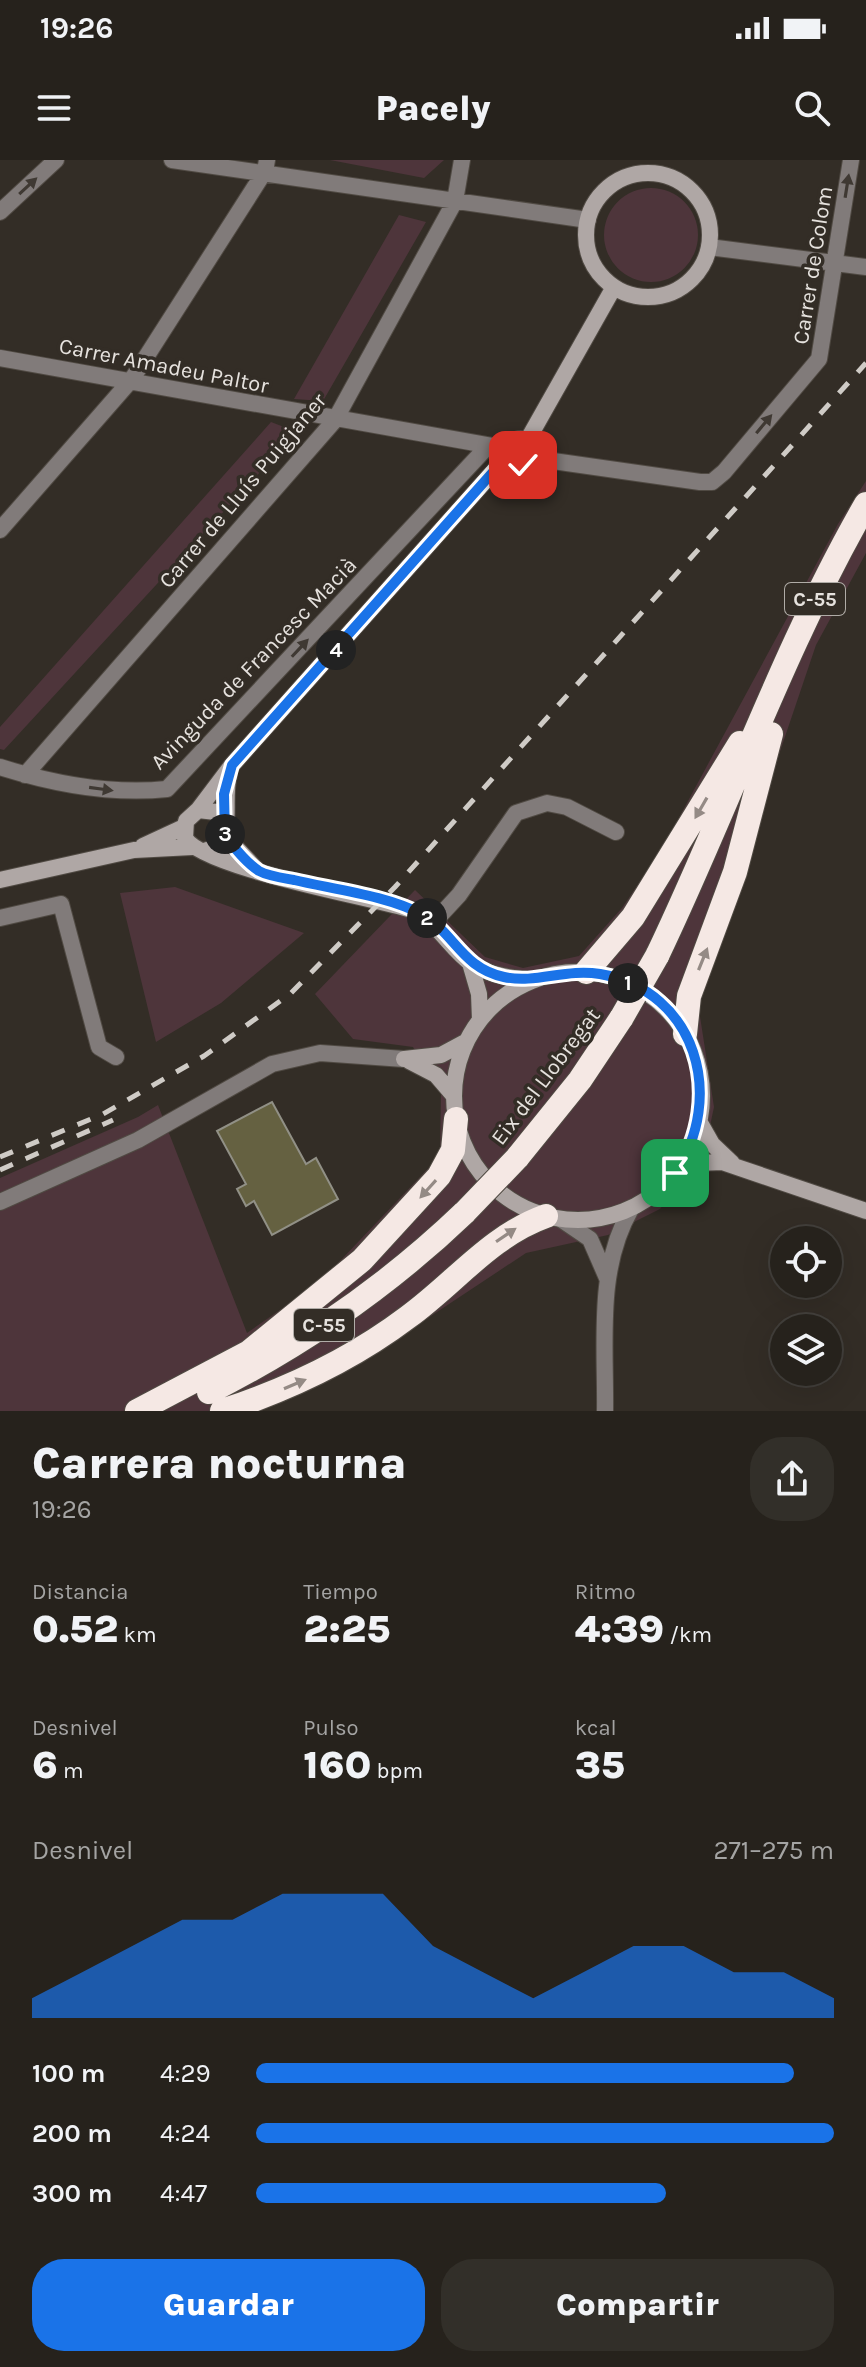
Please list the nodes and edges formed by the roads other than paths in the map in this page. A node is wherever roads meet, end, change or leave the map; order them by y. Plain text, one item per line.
1 (56, 160) edge
2 (172, 160) edge
3 (461, 160) edge
4 (851, 160) edge
5 (266, 166) edge
6 (659, 167) edge
7 (455, 201) junction
8 (0, 212) edge
9 (588, 220) junction
10 (709, 247) junction
11 (834, 265) junction
12 (866, 267) edge
13 (614, 287) junction
14 (0, 358) edge
15 (132, 379) junction
16 (335, 420) junction
17 (527, 441) junction
18 (488, 446) junction
19 (510, 453) junction
20 (532, 458) junction
21 (866, 504) edge
22 (0, 530) edge
23 (783, 669) junction
24 (773, 695) junction
25 (232, 765) junction
26 (0, 767) edge
27 (25, 775) junction
28 (198, 810) junction
29 (184, 827) junction
30 (225, 829) junction
31 (616, 832) dead end
32 (198, 849) junction
33 (134, 850) junction
34 (260, 872) junction
35 (0, 880) edge
36 (0, 918) edge
37 (433, 923) junction
38 (470, 963) junction
39 (586, 972) junction
40 (532, 980) junction
41 (480, 1020) junction
42 (685, 1034) junction
43 (467, 1041) junction
44 (116, 1057) dead end
45 (404, 1059) junction
46 (455, 1108) junction
47 (699, 1121) junction
48 (737, 1166) junction
49 (675, 1173) junction
50 (0, 1202) edge
51 (631, 1209) junction
52 (866, 1211) edge
53 (554, 1218) junction
54 (607, 1278) junction
55 (137, 1411) edge
56 (166, 1411) edge
57 (222, 1411) edge
58 (605, 1411) edge

8 -> 1 street
2 - 5 street
3 - 7 street, Carrer de Lluís Puigjaner
11 -> 4 street, Carrer de Colom
5 - 7 street
5 - 15 street
6 - 9 main road
6 - 10 main road
7 - 9 street
7 - 16 street, Carrer de Lluís Puigjaner
9 - 13 main road
10 - 11 street
10 - 13 main road
11 - 12 street
20 -> 11 street, Carrer de Colom
13 - 17 main road
14 - 15 street, Carrer Amadeu Paltor
15 - 16 street, Carrer Amadeu Paltor
15 - 22 street
16 - 18 street, Carrer Amadeu Paltor
16 - 27 street, Carrer de Lluís Puigjaner
17 - 19 main road
17 - 20 main road
18 - 19 street, Carrer Amadeu Paltor
27 -> 18 street, Avinguda de Francesc Macià
19 - 20 main road
19 - 25 main road
21 - 23 highway, Eix del Llobregat / C-55
23 - 24 highway, Eix del Llobregat / C-55
42 -> 23 highway
24 -> 39 highway
24 - 56 highway, Eix del Llobregat / C-55, bridge
25 - 28 main road
25 - 30 main road
26 - 27 street, Avinguda de Francesc Macià
28 - 29 main road
28 - 30 main road
29 - 32 main road
29 - 33 main road
30 - 32 main road
30 - 34 main road
31 - 37 street
32 - 33 main road
32 - 34 main road
33 - 35 main road
34 - 37 main road
36 - 44 street
37 - 38 main road
38 - 40 main road
38 - 41 main road
39 - 40 main road
39 - 42 main road
40 - 41 main road
41 - 43 main road
42 - 47 main road
43 - 45 main road
43 - 46 main road
45 - 46 main road
45 - 50 street
46 - 53 main road
46 -> 55 highway
47 - 48 main road
47 - 49 main road
48 - 49 main road
48 - 52 main road
49 - 51 main road
51 - 53 main road
51 - 54 street
53 - 54 street
57 -> 53 highway
54 - 58 street

